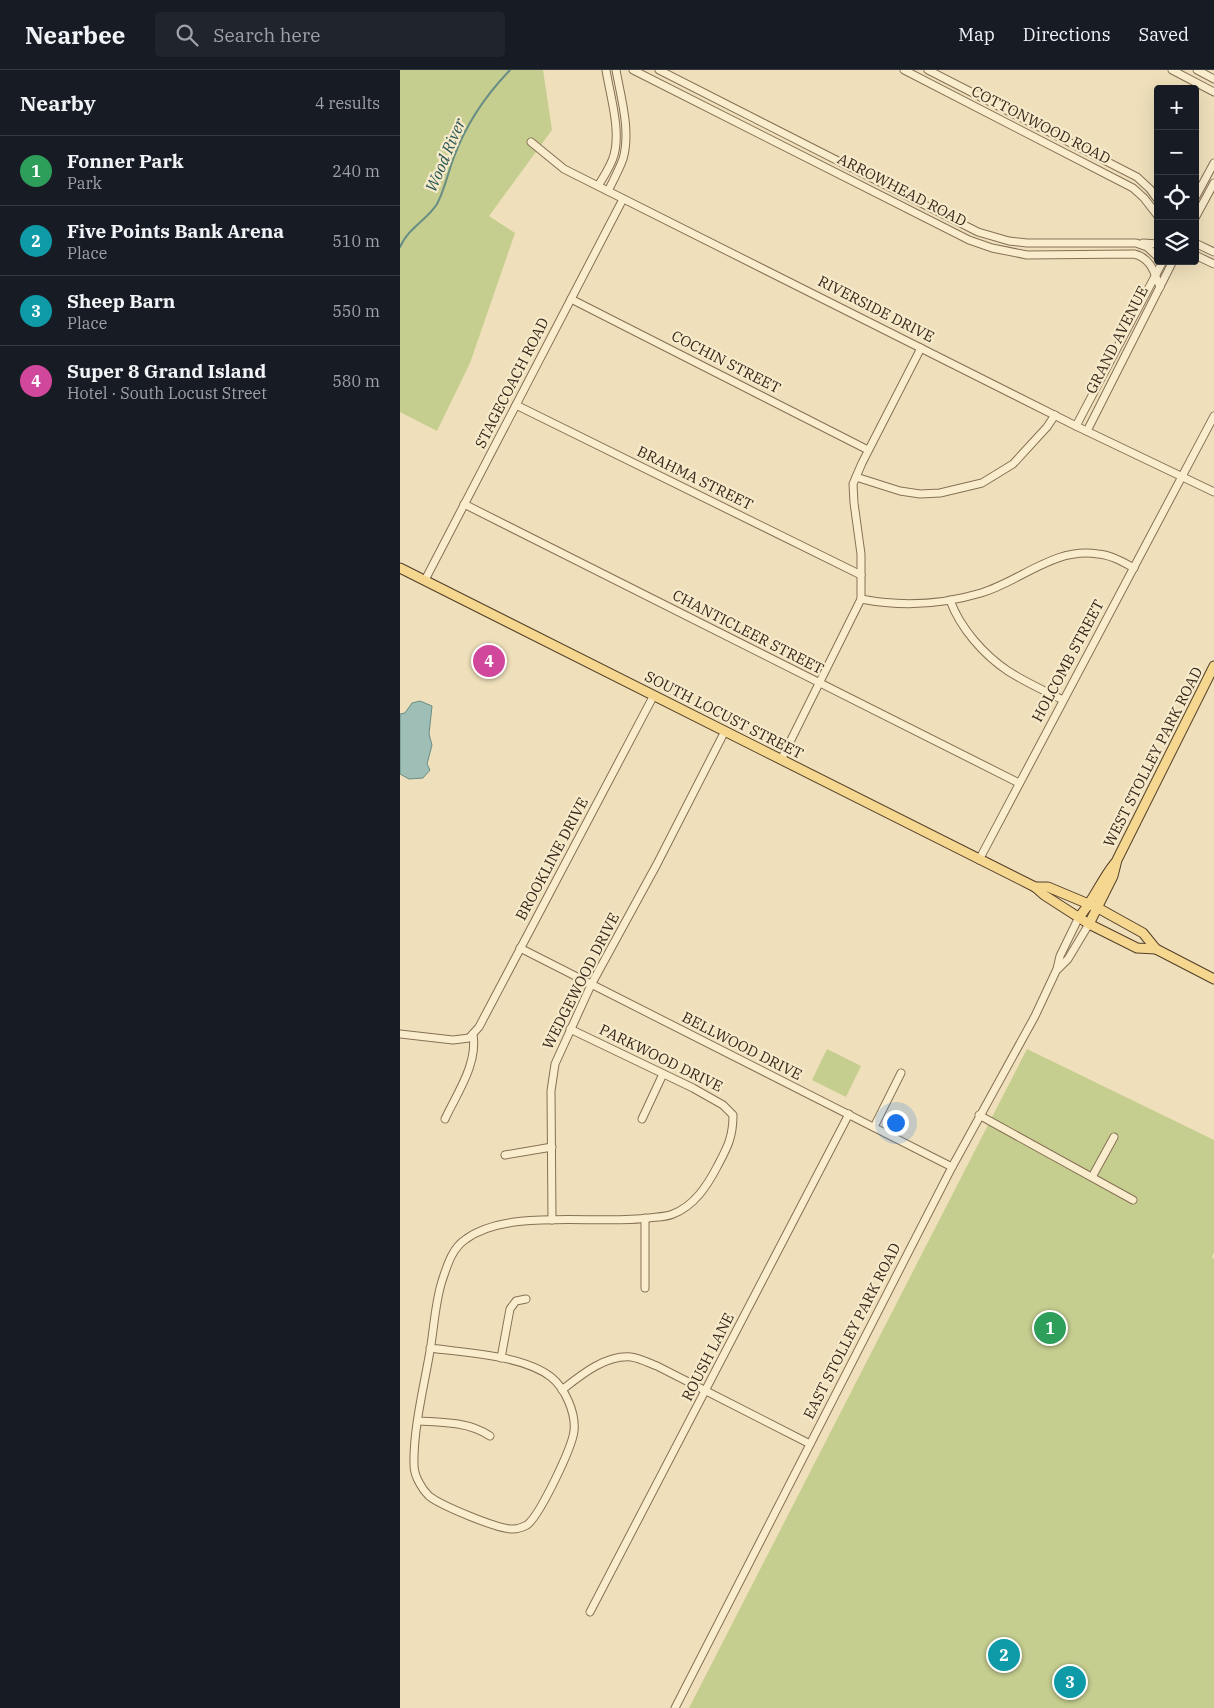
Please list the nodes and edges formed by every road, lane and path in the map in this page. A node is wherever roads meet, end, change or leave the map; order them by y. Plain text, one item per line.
1 (606, 70) edge
2 (616, 70) edge
3 (633, 70) edge
4 (659, 70) edge
5 (904, 70) edge
6 (928, 70) edge
7 (1172, 70) edge
8 (1197, 70) edge
9 (1214, 79) edge
10 (1214, 92) edge
11 (531, 142) dead end
12 (1214, 163) edge
13 (1214, 182) edge
14 (598, 186) junction
15 (608, 191) junction
16 (1199, 191) edge
17 (1154, 195) edge
18 (623, 199) junction
19 (1199, 210) edge
20 (1154, 211) edge
21 (1136, 243) junction
22 (1154, 244) edge
23 (1199, 245) edge
24 (1214, 252) edge
25 (1154, 254) edge
26 (1199, 257) edge
27 (1214, 264) edge
28 (1159, 265) edge
29 (1162, 265) edge
30 (1171, 265) edge
31 (1155, 275) junction
32 (1165, 276) junction
33 (1160, 287) junction
34 (571, 299) junction
35 (921, 348) junction
36 (516, 405) junction
37 (1055, 415) junction
38 (1214, 416) edge
39 (1076, 426) junction
40 (1087, 431) junction
41 (868, 450) junction
42 (1183, 476) junction
43 (856, 477) junction
44 (1214, 492) edge
45 (464, 504) junction
46 (400, 568) edge
47 (1134, 568) junction
48 (861, 575) junction
49 (424, 580) junction
50 (861, 599) junction
51 (950, 600) junction
52 (1214, 666) edge
53 (820, 683) junction
54 (654, 695) junction
55 (1063, 700) junction
56 (725, 731) junction
57 (781, 760) junction
58 (1019, 783) junction
59 (979, 860) junction
60 (1035, 887) junction
61 (1094, 906) junction
62 (1079, 917) junction
63 (1089, 924) junction
64 (520, 948) junction
65 (1156, 949) junction
66 (1057, 969) junction
67 (1214, 979) edge
68 (591, 985) junction
69 (570, 1029) junction
70 (400, 1034) edge
71 (473, 1034) junction
72 (901, 1073) dead end
73 (663, 1074) junction
74 (849, 1114) junction
75 (979, 1116) junction
76 (445, 1119) dead end
77 (642, 1119) dead end
78 (874, 1127) junction
79 (1114, 1137) dead end
80 (552, 1147) junction
81 (504, 1155) dead end
82 (952, 1167) junction
83 (1092, 1177) junction
84 (1134, 1200) dead end
85 (645, 1218) junction
86 (552, 1220) junction
87 (644, 1288) dead end
88 (526, 1300) dead end
89 (430, 1348) junction
90 (501, 1358) junction
91 (562, 1390) junction
92 (706, 1390) junction
93 (418, 1421) junction
94 (490, 1436) dead end
95 (810, 1444) junction
96 (590, 1612) dead end
97 (675, 1708) edge

1 - 14 street
2 - 15 street
3 - 31 street, ARROWHEAD ROAD
4 - 21 street, ARROWHEAD ROAD
5 - 20 street, COTTONWOOD ROAD
6 - 17 street, COTTONWOOD ROAD
7 - 10 street
8 - 9 street
11 - 14 street, RIVERSIDE DRIVE
12 - 16 street
13 - 19 street
14 - 15 street, RIVERSIDE DRIVE
15 - 18 street, RIVERSIDE DRIVE
18 - 34 street, STAGECOACH ROAD
18 - 35 street, RIVERSIDE DRIVE
21 - 22 street, ARROWHEAD ROAD
21 - 25 street
23 - 24 street
26 - 27 street
28 - 31 street, GRAND AVENUE
29 - 32 street
30 - 32 street, GRAND AVENUE
31 - 33 street, ARROWHEAD ROAD
31 - 39 street, GRAND AVENUE
32 - 33 street, GRAND AVENUE
33 - 40 street, GRAND AVENUE
34 - 36 street, STAGECOACH ROAD
34 - 41 street, COCHIN STREET
35 - 37 street, RIVERSIDE DRIVE
35 - 41 street
36 - 45 street, STAGECOACH ROAD
36 - 48 street, BRAHMA STREET
37 - 39 street, RIVERSIDE DRIVE
37 - 43 street
38 - 42 street, HOLCOMB STREET
39 - 40 street, RIVERSIDE DRIVE
40 - 42 street, RIVERSIDE DRIVE
41 - 43 street
42 - 44 street, RIVERSIDE DRIVE
42 - 47 street, HOLCOMB STREET
43 - 48 street
45 - 49 street, STAGECOACH ROAD
45 - 53 street, CHANTICLEER STREET
46 - 49 main road, SOUTH LOCUST STREET
47 - 51 street
47 - 55 street, HOLCOMB STREET
48 - 50 street
49 - 54 main road, SOUTH LOCUST STREET
50 - 51 street
50 - 53 street
51 - 55 street
52 - 61 main road, WEST STOLLEY PARK ROAD
53 - 57 street
53 - 58 street, CHANTICLEER STREET
54 - 56 main road, SOUTH LOCUST STREET
54 - 64 street, BROOKLINE DRIVE
55 - 58 street, HOLCOMB STREET
56 - 57 main road, SOUTH LOCUST STREET
56 - 68 street, WEDGEWOOD DRIVE
57 - 59 main road, SOUTH LOCUST STREET
58 - 59 street, HOLCOMB STREET
59 - 60 main road, SOUTH LOCUST STREET
60 - 61 main road, SOUTH LOCUST STREET
60 - 62 main road, SOUTH LOCUST STREET
61 - 62 main road, WEST STOLLEY PARK ROAD
61 - 63 main road, WEST STOLLEY PARK ROAD
61 - 65 main road, SOUTH LOCUST STREET
62 - 63 main road, SOUTH LOCUST STREET
62 - 66 street, EAST STOLLEY PARK ROAD
63 - 65 main road, SOUTH LOCUST STREET
63 - 66 street, EAST STOLLEY PARK ROAD
64 - 68 street, BELLWOOD DRIVE
64 - 71 street, BROOKLINE DRIVE
65 - 67 main road, SOUTH LOCUST STREET
66 - 75 street, EAST STOLLEY PARK ROAD
68 - 69 street, WEDGEWOOD DRIVE
68 - 74 street, BELLWOOD DRIVE
69 - 73 street, PARKWOOD DRIVE
69 - 80 street, WEDGEWOOD DRIVE
70 - 71 street
71 - 76 street
72 - 78 street
73 - 77 street
73 - 85 street, PARKWOOD DRIVE
74 - 78 street, BELLWOOD DRIVE
74 - 92 street, ROUSH LANE
75 - 82 street, EAST STOLLEY PARK ROAD
75 - 83 street
78 - 82 street, BELLWOOD DRIVE
79 - 83 street
80 - 81 street
80 - 86 street, WEDGEWOOD DRIVE
82 - 95 street, EAST STOLLEY PARK ROAD
83 - 84 street
85 - 86 street, PARKWOOD DRIVE
85 - 87 street
86 - 89 street
88 - 90 street
89 - 90 street
89 - 93 street
90 - 91 street
91 - 92 street
91 - 93 street
92 - 95 street
92 - 96 street, ROUSH LANE
93 - 94 street
95 - 97 street, EAST STOLLEY PARK ROAD

